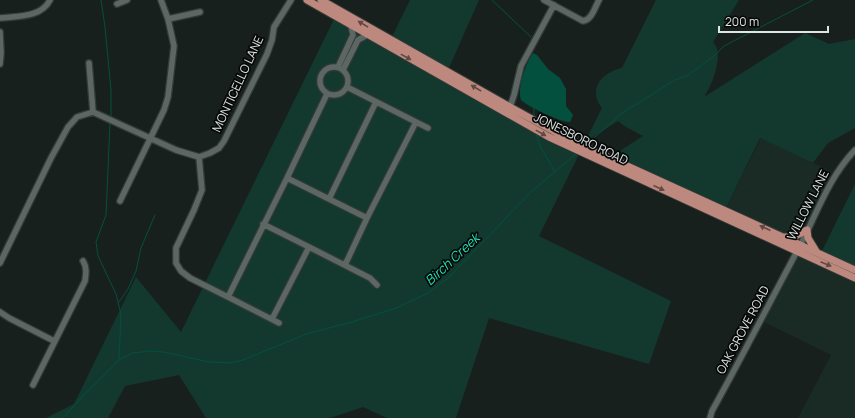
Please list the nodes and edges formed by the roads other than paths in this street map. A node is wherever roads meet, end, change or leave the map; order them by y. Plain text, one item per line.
1 (50, 0) edge
2 (127, 0) edge
3 (161, 0) edge
4 (290, 0) edge
5 (307, 0) edge
6 (321, 0) edge
7 (544, 0) edge
8 (599, 0) edge
9 (117, 4) dead end
10 (554, 5) junction
11 (200, 12) dead end
12 (0, 18) edge
13 (168, 19) junction
14 (350, 26) junction
15 (0, 32) edge
16 (367, 35) junction
17 (89, 63) dead end
18 (0, 64) edge
19 (340, 68) junction
20 (347, 87) junction
21 (327, 94) junction
22 (376, 102) junction
23 (508, 110) junction
24 (92, 112) junction
25 (416, 122) junction
26 (428, 128) dead end
27 (151, 138) junction
28 (855, 150) edge
29 (198, 157) junction
30 (287, 178) junction
31 (328, 199) junction
32 (120, 201) dead end
33 (367, 218) junction
34 (263, 224) junction
35 (807, 230) junction
36 (784, 237) junction
37 (800, 244) junction
38 (308, 247) junction
39 (796, 252) junction
40 (818, 252) junction
41 (83, 261) dead end
42 (0, 263) edge
43 (345, 265) junction
44 (855, 270) edge
45 (855, 278) edge
46 (377, 284) dead end
47 (228, 297) junction
48 (0, 312) edge
49 (272, 320) junction
50 (279, 323) dead end
51 (54, 341) junction
52 (33, 385) dead end
53 (710, 418) edge

1 - 12 street
2 - 9 street
3 - 13 street
4 - 29 street, MONTICELLO LANE
5 - 14 main road, JONESBORO ROAD
23 -> 6 main road, JONESBORO ROAD
7 - 10 street
8 - 10 street
10 - 23 street
11 - 13 street
13 - 27 street
14 - 16 main road, JONESBORO ROAD
14 - 19 street
15 - 18 street
16 - 19 street
16 -> 23 main road, JONESBORO ROAD
17 - 24 street
19 - 20 street
19 - 21 street
20 - 21 street
20 - 22 street
21 - 30 street
22 - 25 street
22 - 31 street
36 -> 23 main road, JONESBORO ROAD
23 -> 39 main road, JONESBORO ROAD
24 - 27 street
24 - 42 street
25 - 26 street
25 - 33 street
27 - 29 street
27 - 32 street
28 - 35 street, WILLOW LANE
29 - 47 street
30 - 31 street
30 - 34 street
31 - 33 street
33 - 43 street
34 - 38 street
34 - 47 street
35 - 36 main road
35 - 37 street, WILLOW LANE
35 - 40 main road
36 - 37 main road, JONESBORO ROAD
37 - 39 street, WILLOW LANE
37 - 40 main road, JONESBORO ROAD
38 - 43 street
38 - 49 street
39 -> 45 main road, JONESBORO ROAD
39 - 53 street, OAK GROVE ROAD
40 - 44 main road, JONESBORO ROAD
41 - 51 street
43 - 46 street
47 - 49 street
48 - 51 street
49 - 50 street
51 - 52 street

